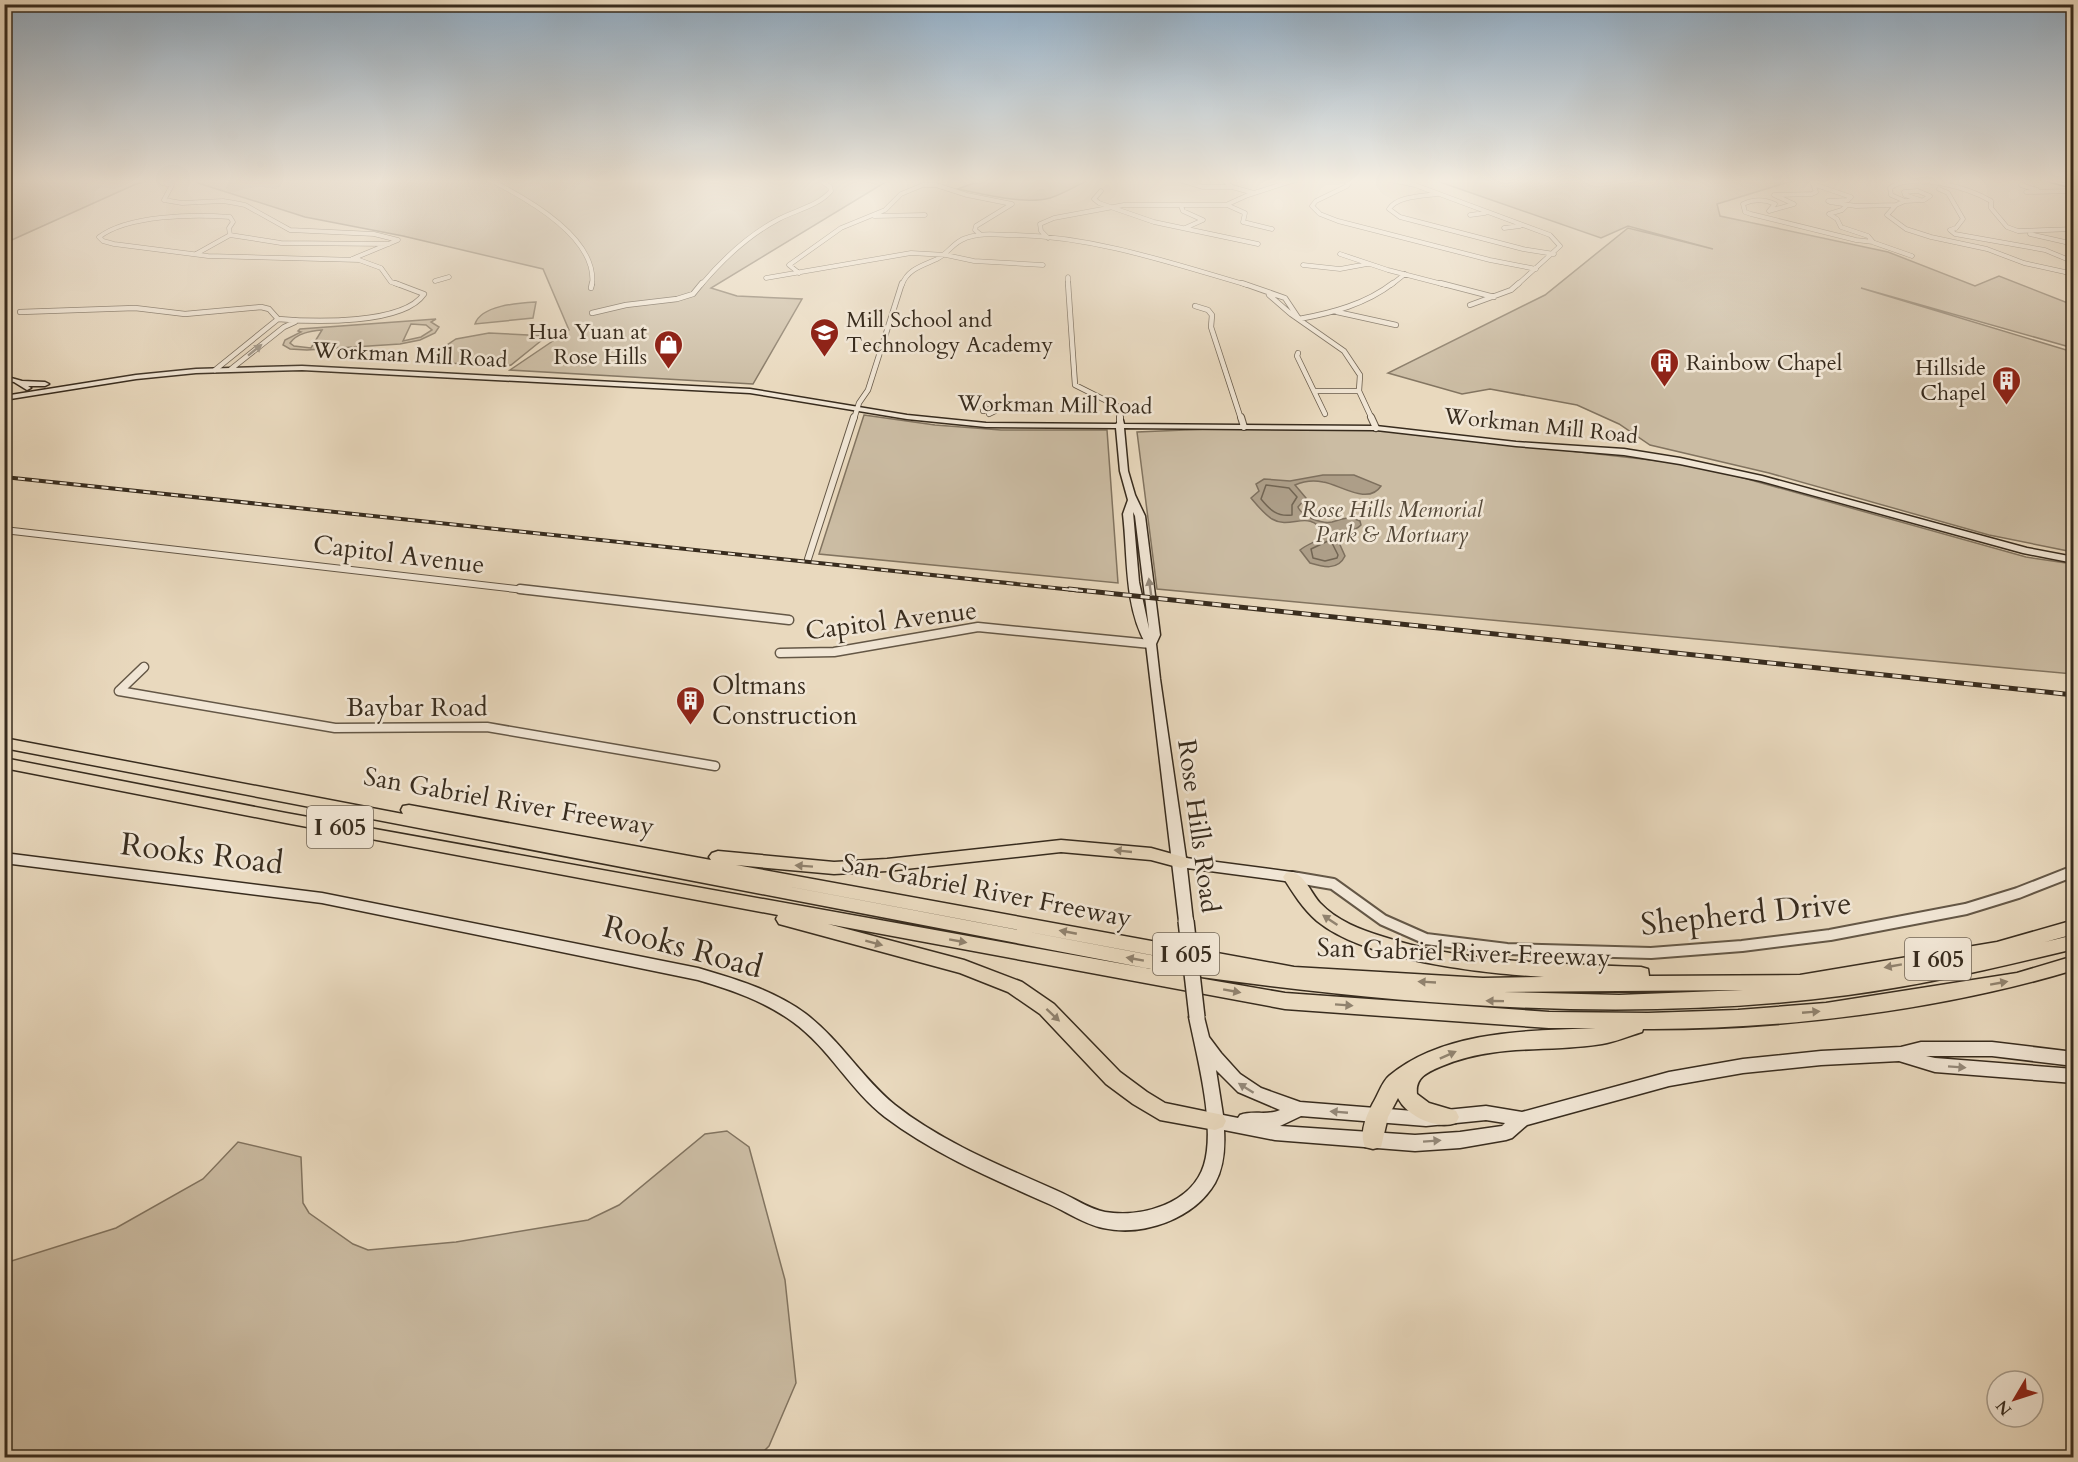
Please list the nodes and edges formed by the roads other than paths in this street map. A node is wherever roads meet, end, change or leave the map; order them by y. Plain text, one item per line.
1 (157, 248) edge
2 (208, 248) edge
3 (301, 248) edge
4 (381, 248) edge
5 (580, 248) edge
6 (736, 248) edge
7 (812, 248) edge
8 (951, 248) edge
9 (1104, 248) edge
10 (1444, 248) edge
11 (1520, 248) edge
12 (1558, 248) edge
13 (1890, 248) edge
14 (1983, 248) edge
15 (2035, 248) edge
16 (358, 253) dead end
17 (366, 254) junction
18 (1340, 254) dead end
19 (1554, 254) junction
20 (196, 255) junction
21 (946, 255) junction
22 (1912, 256) dead end
23 (290, 257) junction
24 (284, 260) dead end
25 (350, 260) junction
26 (2073, 262) edge
27 (1368, 264) junction
28 (1043, 265) dead end
29 (1303, 265) dead end
30 (1536, 269) junction
31 (799, 273) junction
32 (1405, 274) junction
33 (2073, 274) edge
34 (449, 277) dead end
35 (1068, 277) dead end
36 (766, 278) dead end
37 (435, 280) dead end
38 (591, 288) dead end
39 (1494, 297) junction
40 (1470, 305) dead end
41 (1196, 306) dead end
42 (20, 312) dead end
43 (1336, 312) junction
44 (592, 313) dead end
45 (278, 319) junction
46 (1299, 319) junction
47 (289, 320) junction
48 (298, 321) junction
49 (1396, 324) dead end
50 (284, 327) junction
51 (1298, 353) dead end
52 (218, 368) junction
53 (233, 368) junction
54 (4, 378) edge
55 (757, 387) junction
56 (26, 388) junction
57 (704, 388) junction
58 (1314, 391) junction
59 (1359, 391) junction
60 (4, 395) edge
61 (858, 405) junction
62 (1325, 414) dead end
63 (987, 419) junction
64 (1120, 424) junction
65 (1243, 424) junction
66 (1374, 425) junction
67 (1155, 426) junction
68 (1121, 442) junction
69 (4, 530) edge
70 (2073, 555) edge
71 (808, 559) dead end
72 (2073, 560) edge
73 (789, 620) dead end
74 (1150, 644) junction
75 (780, 654) dead end
76 (144, 667) dead end
77 (4, 735) edge
78 (4, 743) edge
79 (4, 753) edge
80 (4, 763) edge
81 (715, 766) dead end
82 (581, 842) junction
83 (4, 858) edge
84 (1181, 862) junction
85 (2073, 871) edge
86 (1292, 877) junction
87 (675, 889) junction
88 (859, 923) junction
89 (2073, 927) edge
90 (2073, 942) edge
91 (2073, 948) edge
92 (2073, 963) edge
93 (1800, 982) junction
94 (1517, 1018) junction
95 (1648, 1021) junction
96 (1201, 1037) junction
97 (1901, 1054) junction
98 (2073, 1059) edge
99 (1411, 1074) junction
100 (2073, 1076) edge
101 (1300, 1109) junction
102 (1377, 1116) junction
103 (1448, 1117) junction
104 (1522, 1119) junction
105 (1215, 1121) junction
106 (1373, 1140) junction

1 - 20 street
2 - 20 street
3 - 23 street
4 - 17 street
5 - 38 street
6 - 44 street
7 - 31 street
8 - 21 street
9 - 46 street
10 - 30 street
11 - 19 street
12 - 19 street
13 - 22 street
14 - 33 street
15 - 26 street
16 - 17 street
17 - 25 street
18 - 27 street
19 - 30 street
20 - 23 street
21 - 28 street
21 - 31 street
21 - 61 street
23 - 24 street
23 - 25 street
25 - 48 street
27 - 29 street
27 - 32 street
30 - 39 street
31 - 36 street
32 - 39 street
32 - 43 street
34 - 37 street
35 - 64 street
39 - 40 street
41 - 65 street
42 - 45 street
43 - 46 street
43 - 49 street
45 - 47 street
45 - 52 street
46 - 59 street
47 - 48 street
47 - 50 street
48 - 50 street
53 -> 50 street
51 - 58 street
52 - 53 main road, Workman Mill Road
52 - 56 main road, Workman Mill Road
52 - 56 main road, Workman Mill Road
53 - 55 main road, Workman Mill Road
53 - 57 main road, Workman Mill Road
54 - 56 main road, Workman Mill Road
55 - 57 main road
55 - 61 main road, Workman Mill Road
56 - 60 main road
57 - 61 main road, Workman Mill Road
58 - 59 street
58 - 62 street
59 - 66 street
61 - 63 main road, Workman Mill Road
61 - 71 street
63 - 64 main road, Workman Mill Road
63 - 64 main road, Workman Mill Road
64 - 65 main road, Workman Mill Road
64 - 67 main road, Workman Mill Road
64 - 68 main road, Rose Hills Road
65 - 66 main road, Workman Mill Road
65 - 67 main road, Workman Mill Road
66 - 70 main road, Workman Mill Road
66 - 72 main road, Workman Mill Road
67 - 68 main road
68 - 74 main road, Rose Hills Road
69 - 73 street, Capitol Avenue
74 - 75 street, Capitol Avenue
74 - 84 main road, Rose Hills Road
76 - 81 street, Baybar Road
77 - 82 highway, San Gabriel River Freeway / I 605
90 -> 78 highway
79 - 88 highway
80 - 87 highway, I 605
84 -> 82 highway
93 -> 82 highway, San Gabriel River Freeway / I 605
83 - 105 main road, Rooks Road
84 - 86 main road, Shepherd Drive
84 - 96 main road, Rose Hills Road, bridge
85 - 86 street, Shepherd Drive
93 -> 86 highway
87 - 88 highway, I 605
87 -> 105 highway
88 -> 94 highway, I 605
89 -> 93 highway, San Gabriel River Freeway / I 605
91 - 94 highway
95 -> 92 highway, I 605
94 - 95 highway, I 605
99 -> 95 highway
101 -> 96 main road
96 - 105 main road, Rose Hills Road
97 - 98 main road
97 -> 100 main road
97 - 104 main road
99 - 102 highway
99 - 103 highway
102 -> 101 main road
101 - 105 main road
102 - 103 main road
102 - 106 highway
103 - 104 main road
106 -> 104 main road
105 - 106 main road

